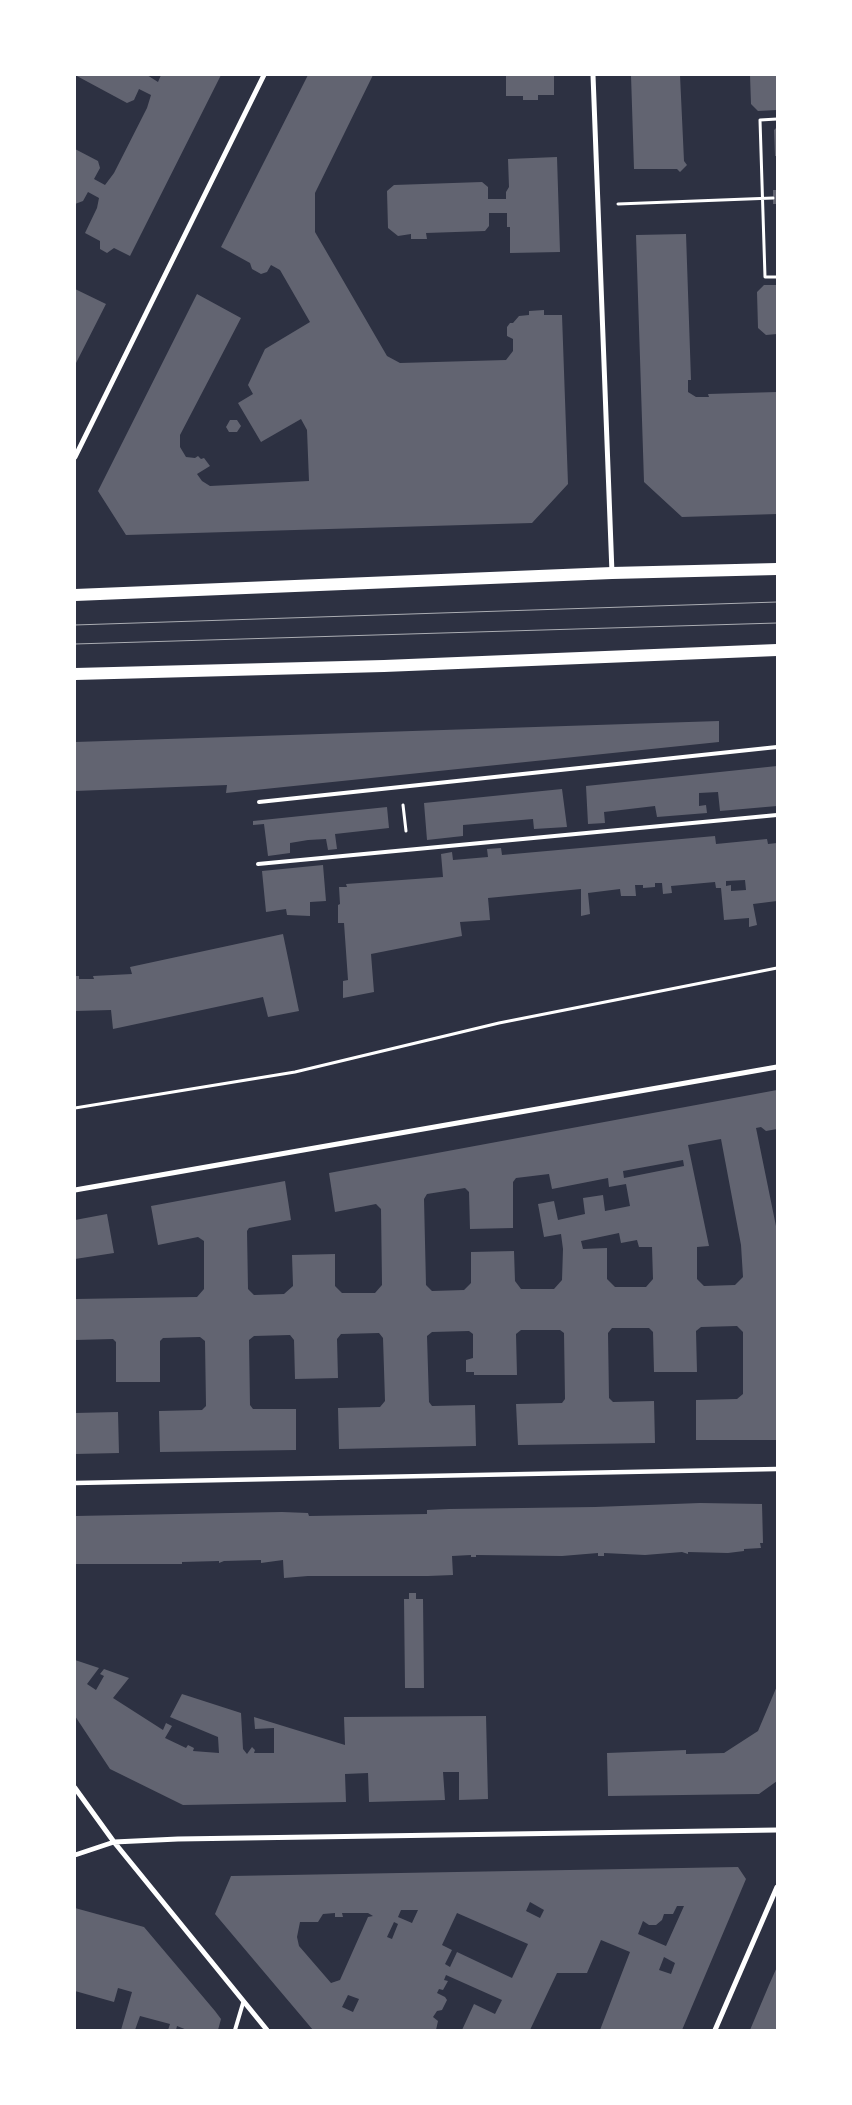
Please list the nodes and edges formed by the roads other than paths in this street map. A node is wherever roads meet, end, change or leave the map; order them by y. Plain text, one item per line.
1 (264, 75) edge
2 (593, 75) edge
3 (75, 457) edge
4 (777, 569) edge
5 (612, 573) junction
6 (75, 595) edge
7 (777, 650) edge
8 (75, 674) edge
9 (777, 747) edge
10 (259, 802) dead end
11 (777, 815) edge
12 (258, 864) dead end
13 (777, 1067) edge
14 (75, 1190) edge
15 (777, 1469) edge
16 (75, 1482) edge
17 (75, 1788) edge
18 (777, 1830) edge
19 (114, 1842) junction
20 (75, 1856) edge
21 (777, 1886) edge
22 (243, 2003) junction
23 (235, 2030) edge
24 (267, 2030) edge
25 (715, 2030) edge

1 - 3 street
2 - 5 street
4 - 5 main road
5 - 6 main road
7 - 8 main road
9 - 10 lane
11 - 12 lane
13 - 14 street
15 - 16 street
17 - 19 street
18 - 19 street
19 - 20 street
19 - 22 street
21 - 25 street
22 - 23 lane
22 - 24 street

